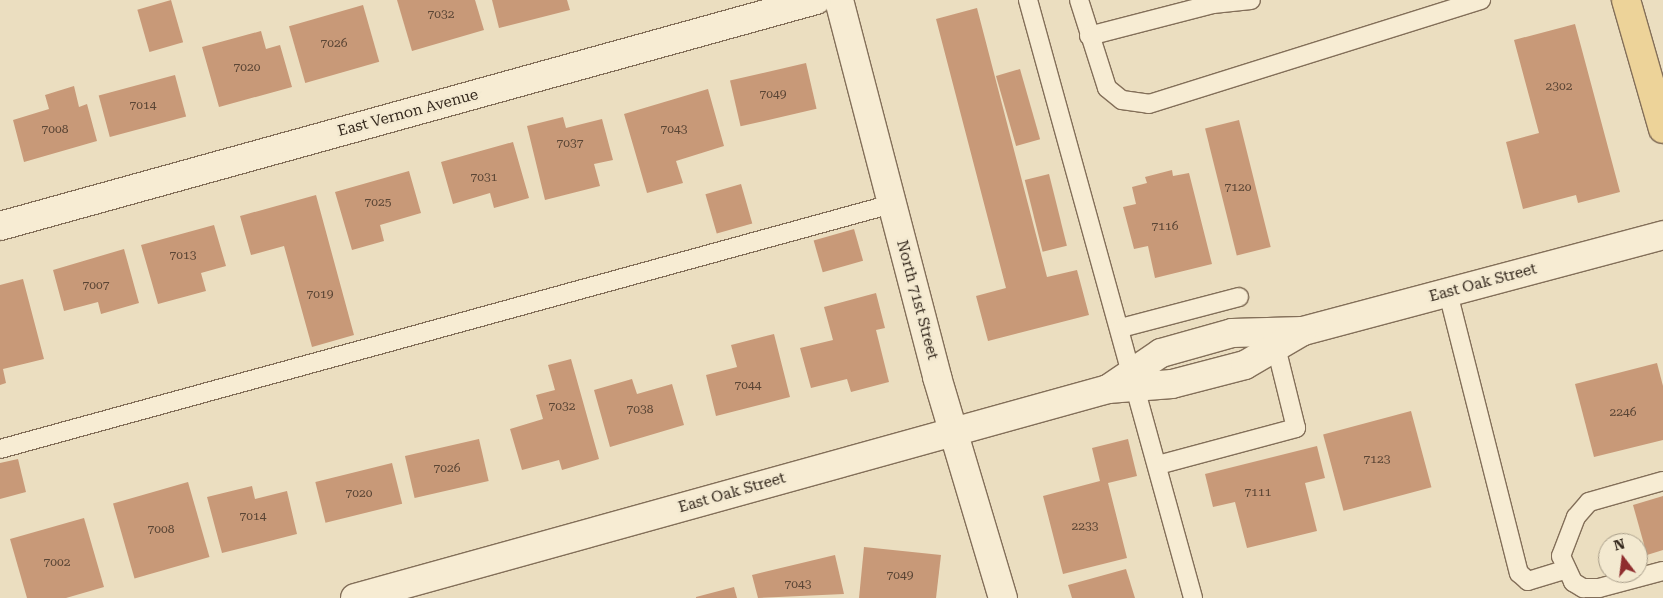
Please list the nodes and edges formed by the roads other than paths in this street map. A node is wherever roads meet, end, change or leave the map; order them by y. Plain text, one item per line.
1 (816, 0) edge
2 (839, 0) edge
3 (1028, 0) edge
4 (1079, 0) edge
5 (1251, 0) edge
6 (1481, 0) edge
7 (1626, 0) edge
8 (1212, 2) edge
9 (1434, 7) edge
10 (1089, 36) junction
11 (1663, 129) edge
12 (892, 204) junction
13 (0, 226) edge
14 (1663, 234) edge
15 (1448, 292) junction
16 (1240, 297) dead end
17 (1121, 328) junction
18 (1303, 331) junction
19 (1276, 347) junction
20 (1135, 378) junction
21 (954, 432) junction
22 (0, 448) edge
23 (1158, 465) junction
24 (1663, 481) edge
25 (1565, 570) junction
26 (1663, 571) edge
27 (355, 598) edge
28 (1003, 598) edge
29 (1193, 598) edge

1 - 13 street, East Vernon Avenue
2 - 12 street, North 71st Street
3 - 17 lane
4 - 10 lane
5 - 8 lane
6 - 9 lane
7 - 11 main road
8 - 10 lane
9 - 10 lane
12 - 21 street, North 71st Street
12 - 22 lane
14 - 15 street, East Oak Street
15 - 18 street, East Oak Street
15 - 25 lane
16 - 17 lane
17 - 20 lane
18 - 19 street, East Oak Street
18 - 20 street, East Oak Street
19 - 20 street, East Oak Street
19 - 23 lane
20 - 21 street, East Oak Street
20 - 23 lane
21 - 27 street, East Oak Street
21 - 28 street, North 71st Street
23 - 29 lane
24 - 25 lane
25 - 26 lane

